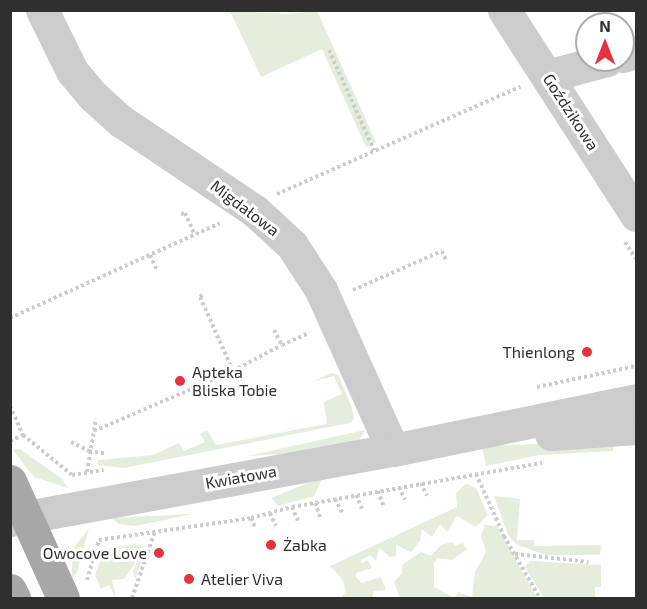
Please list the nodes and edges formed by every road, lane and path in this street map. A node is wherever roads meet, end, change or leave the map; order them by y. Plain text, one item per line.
1 (42, 10) edge
2 (504, 10) edge
3 (328, 50) dead end
4 (575, 69) edge
5 (548, 76) junction
6 (374, 150) dead end
7 (181, 214) dead end
8 (636, 215) edge
9 (195, 235) dead end
10 (150, 255) dead end
11 (447, 262) dead end
12 (157, 271) dead end
13 (351, 291) dead end
14 (204, 293) dead end
15 (320, 327) dead end
16 (274, 330) dead end
17 (282, 345) junction
18 (233, 371) junction
19 (636, 400) edge
20 (10, 406) edge
21 (96, 419) dead end
22 (636, 428) edge
23 (94, 431) junction
24 (23, 435) dead end
25 (457, 437) junction
26 (72, 442) dead end
27 (393, 450) junction
28 (89, 451) junction
29 (107, 454) dead end
30 (552, 461) dead end
31 (87, 472) dead end
32 (476, 473) junction
33 (10, 481) edge
34 (422, 483) junction
35 (399, 488) junction
36 (378, 491) junction
37 (356, 495) junction
38 (427, 496) dead end
39 (335, 499) junction
40 (405, 500) dead end
41 (315, 503) junction
42 (383, 505) dead end
43 (292, 507) junction
44 (362, 509) dead end
45 (342, 512) dead end
46 (270, 513) junction
47 (320, 517) dead end
48 (18, 518) edge
49 (251, 518) junction
50 (298, 521) dead end
51 (276, 525) dead end
52 (256, 529) dead end
53 (154, 534) junction
54 (99, 540) dead end
55 (514, 554) junction
56 (589, 562) dead end
57 (10, 590) edge
58 (14, 598) edge
59 (63, 598) edge
60 (132, 598) edge
61 (540, 598) edge

1 - 27 street, Migdałowa
2 - 5 street, Goździkowa
3 - 6 path
4 - 5 street
5 - 8 street, Goździkowa
7 - 9 path
10 - 12 path
11 - 13 path
14 - 18 path
15 - 17 path
16 - 17 path
17 - 18 path
18 - 23 path
19 - 25 street, Kwiatowa
20 - 24 path
21 - 23 path
22 - 25 street, Kwiatowa
23 - 28 path
25 - 27 street, Kwiatowa
26 - 28 path
27 - 48 street, Kwiatowa
28 - 29 path
28 - 31 path
30 - 32 path
32 - 34 path
32 - 55 path
33 - 48 main road
34 - 35 path
34 - 38 path
35 - 36 path
35 - 40 path
36 - 37 path
36 - 42 path
37 - 39 path
37 - 44 path
39 - 41 path
39 - 45 path
41 - 43 path
41 - 47 path
43 - 46 path
43 - 50 path
46 - 49 path
46 - 51 path
48 - 59 main road
49 - 52 path
49 - 53 path
53 - 54 path
53 - 60 path
55 - 56 path
55 - 61 path
57 - 58 main road

